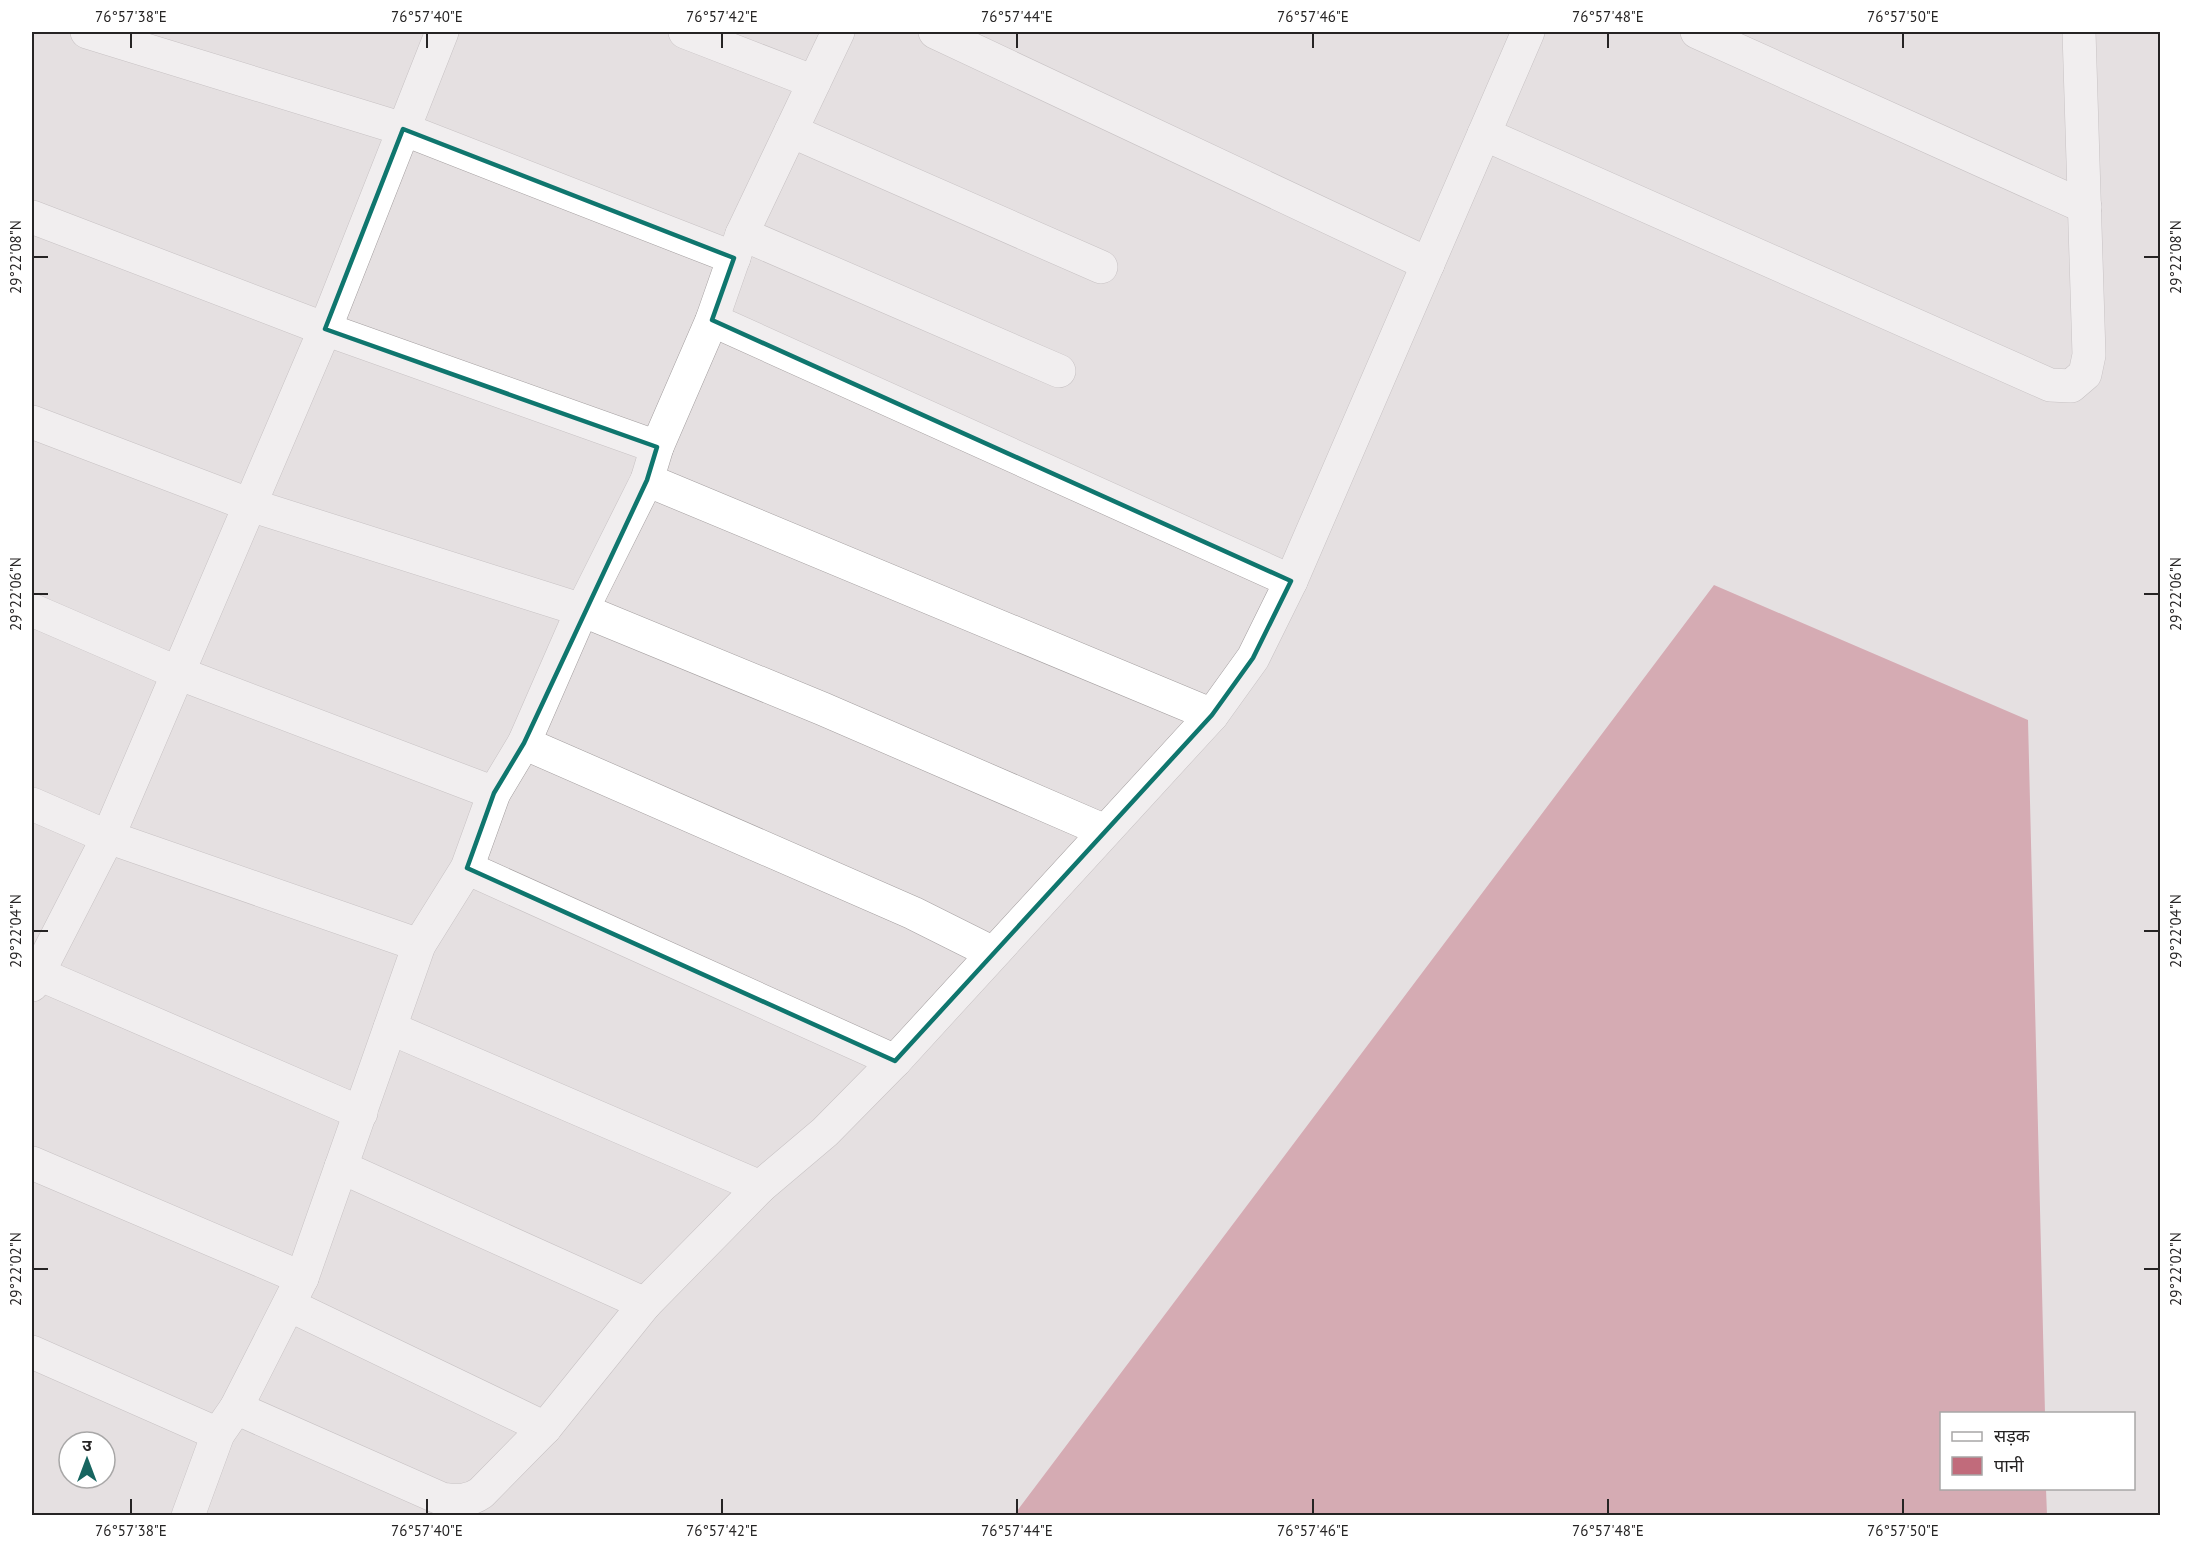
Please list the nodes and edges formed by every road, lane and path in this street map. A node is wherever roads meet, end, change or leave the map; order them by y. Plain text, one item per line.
1 (87, 32) edge
2 (442, 32) edge
3 (685, 32) edge
4 (838, 32) edge
5 (935, 32) edge
6 (1697, 32) edge
7 (2079, 32) edge
8 (1518, 35) edge
9 (814, 82) junction
10 (403, 129) junction
11 (791, 131) junction
12 (1484, 135) junction
13 (2085, 207) junction
14 (32, 217) edge
15 (738, 246) junction
16 (1428, 264) junction
17 (1101, 267) dead end
18 (712, 320) junction
19 (326, 329) junction
20 (1059, 371) dead end
21 (32, 422) edge
22 (657, 447) junction
23 (647, 480) junction
24 (250, 505) junction
25 (1291, 581) junction
26 (32, 610) edge
27 (582, 610) junction
28 (178, 673) junction
29 (1212, 715) junction
30 (524, 743) junction
31 (494, 793) junction
32 (32, 804) edge
33 (1105, 831) junction
34 (108, 837) junction
35 (467, 868) junction
36 (418, 945) junction
37 (993, 953) junction
38 (33, 976) edge
39 (390, 1028) junction
40 (895, 1061) junction
41 (361, 1113) junction
42 (32, 1163) edge
43 (341, 1167) junction
44 (760, 1187) junction
45 (296, 1292) junction
46 (645, 1304) junction
47 (32, 1352) edge
48 (227, 1421) junction
49 (545, 1428) junction
50 (188, 1515) edge

1 - 10 street
2 - 10 street
3 - 9 street
4 - 9 street
5 - 16 street
6 - 13 street
7 - 13 street
8 - 12 street
9 - 11 street
10 - 15 street
10 - 19 street
11 - 15 street
11 - 17 street
12 - 13 street
12 - 16 street
14 - 19 street
15 - 18 street
15 - 20 street
16 - 25 street
18 - 22 street
18 - 25 street
19 - 22 street
19 - 24 street
21 - 24 street
22 - 23 street
23 - 27 street
23 - 29 street
24 - 27 street
24 - 28 street
25 - 29 street
26 - 28 street
27 - 30 street
27 - 33 street
28 - 31 street
28 - 34 street
29 - 33 street
30 - 31 street
30 - 37 street
31 - 35 street
32 - 34 street
33 - 37 street
34 - 36 street
34 - 38 street
35 - 36 street
35 - 40 street
36 - 39 street
37 - 40 street
38 - 41 street
39 - 41 street
39 - 44 street
40 - 44 street
41 - 43 street
42 - 45 street
43 - 45 street
43 - 46 street
44 - 46 street
45 - 48 street
45 - 49 street
46 - 49 street
47 - 48 street
48 - 49 street
48 - 50 street

